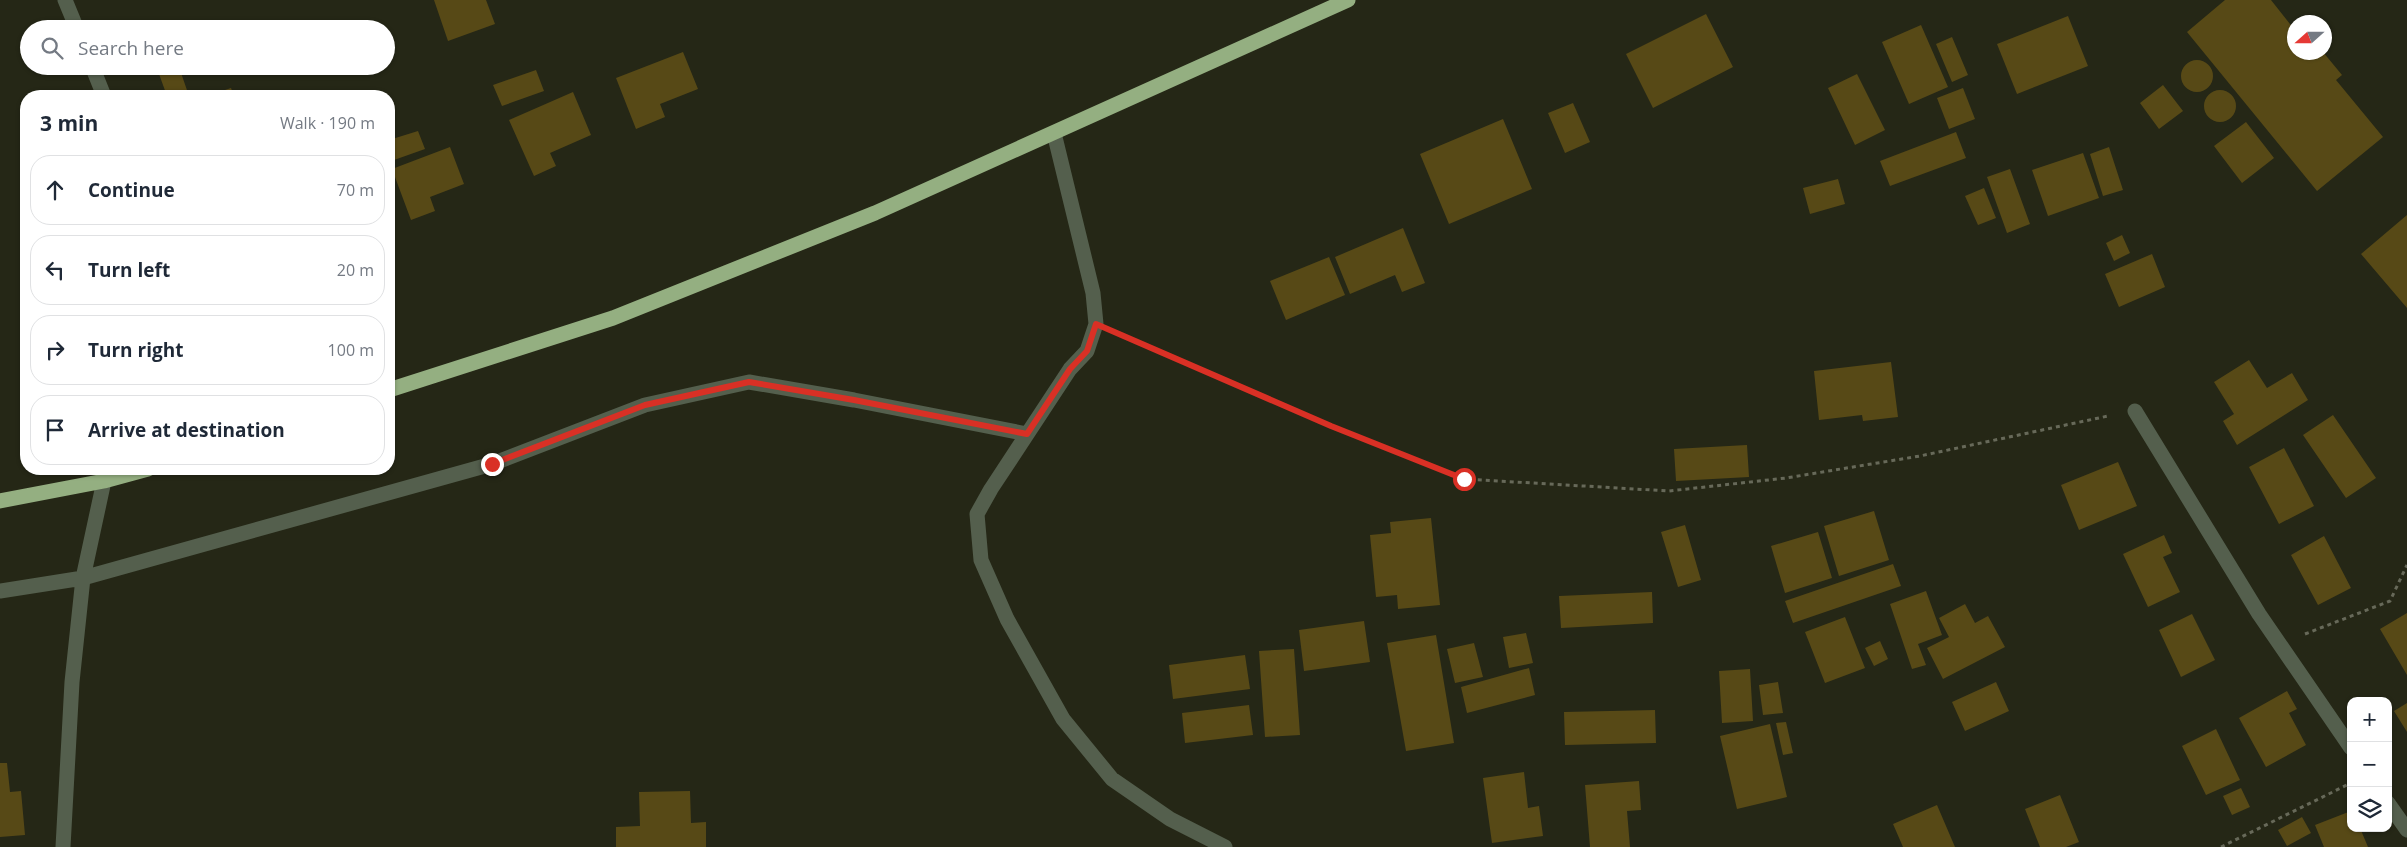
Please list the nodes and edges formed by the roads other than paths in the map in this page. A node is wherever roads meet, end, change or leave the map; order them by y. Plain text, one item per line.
1 (65, 0) edge
2 (1348, 0) edge
3 (73, 20) edge
4 (96, 75) edge
5 (102, 90) edge
6 (1054, 133) junction
7 (395, 388) edge
8 (2135, 410) road end
9 (1027, 434) junction
10 (126, 475) edge
11 (104, 481) junction
12 (0, 501) edge
13 (83, 578) junction
14 (0, 591) edge
15 (2347, 742) edge
16 (2392, 809) edge
17 (2407, 830) edge
18 (63, 847) edge
19 (1225, 847) edge

1 - 3 street
2 - 6 highway
4 - 5 street
6 - 7 highway
6 - 9 street
8 - 15 street
9 - 13 street
9 - 19 street
10 - 11 highway
11 - 12 highway
11 - 13 street
13 - 14 street
13 - 18 street
16 - 17 street

